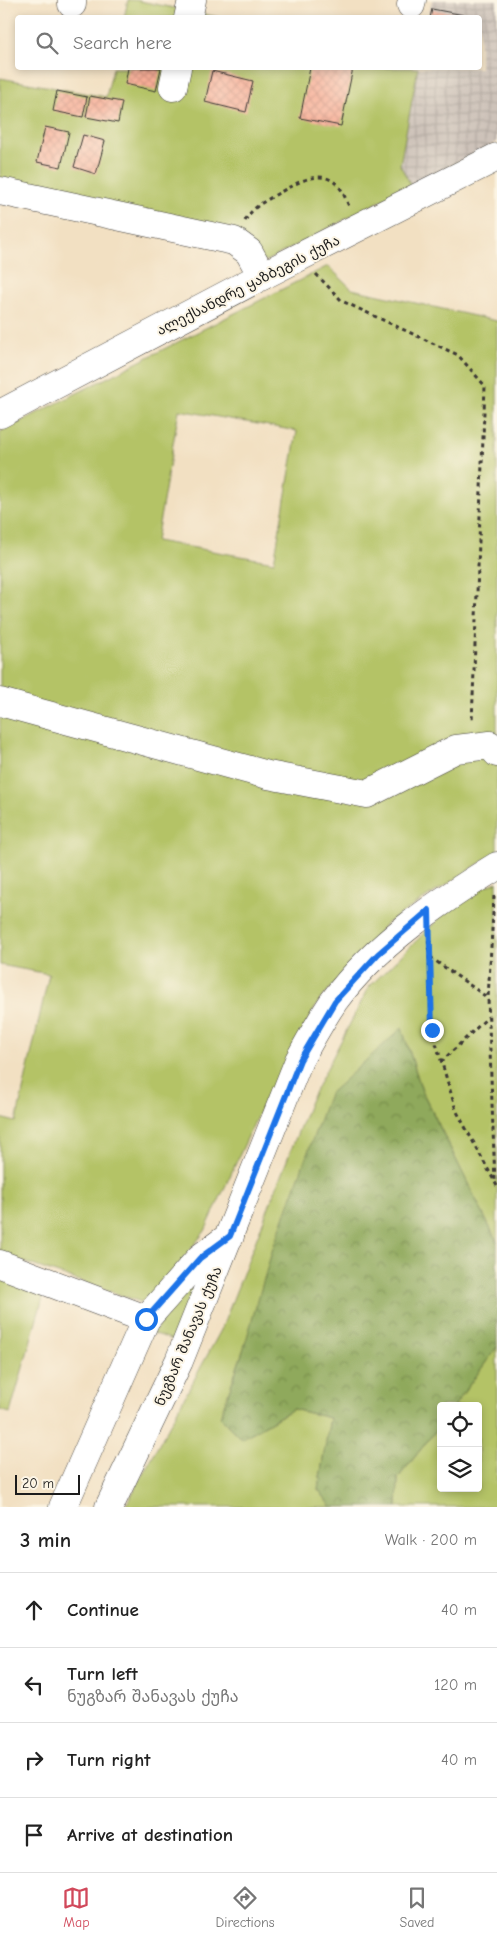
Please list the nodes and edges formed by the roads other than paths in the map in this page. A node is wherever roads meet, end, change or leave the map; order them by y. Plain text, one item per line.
1 (192, 0) edge
2 (189, 15) edge
3 (497, 157) edge
4 (0, 191) edge
5 (262, 276) junction
6 (5, 408) edge
7 (0, 702) edge
8 (484, 750) edge
9 (496, 866) edge
10 (230, 1236) junction
11 (0, 1264) edge
12 (146, 1319) junction
13 (63, 1507) edge
14 (109, 1507) edge

1 - 2 street
3 - 5 street, ალექსანდრე ყაზბეგის ქუჩა
4 - 5 street
5 - 6 street, ალექსანდრე ყაზბეგის ქუჩა
7 - 8 street
9 - 10 street, ნუგზარ შანავას ქუჩა
10 - 12 street
10 - 14 street, ნუგზარ შანავას ქუჩა
11 - 12 street
12 - 13 street

